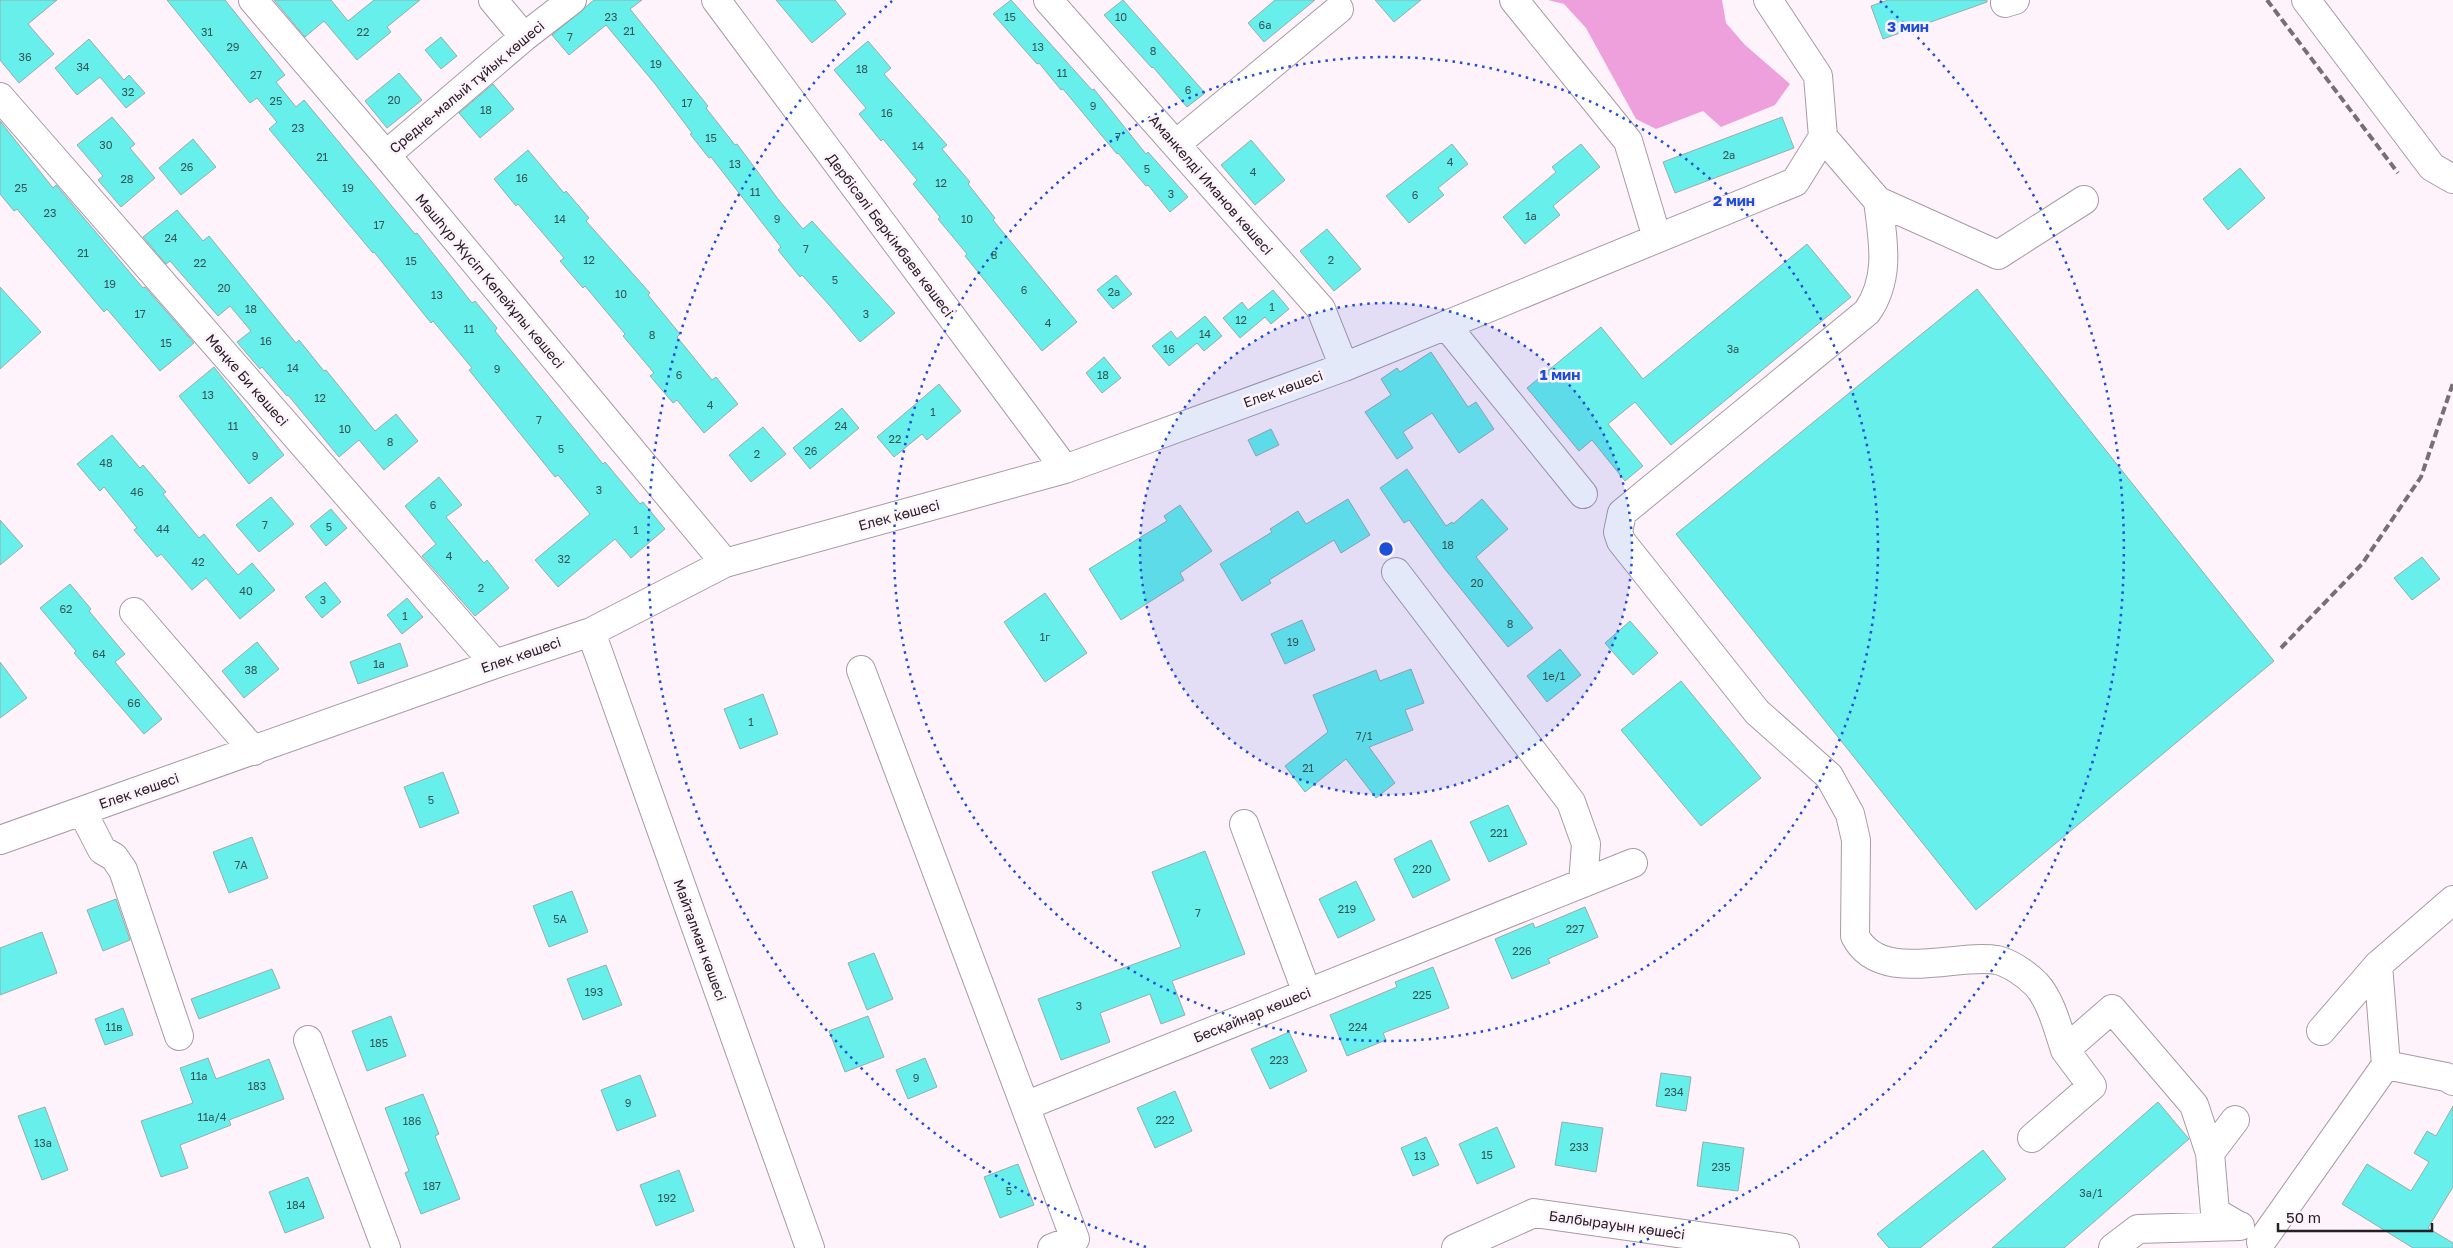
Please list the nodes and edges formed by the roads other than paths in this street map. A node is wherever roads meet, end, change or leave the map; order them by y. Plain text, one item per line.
1 (254, 0) edge
2 (493, 0) edge
3 (572, 0) edge
4 (716, 0) edge
5 (1514, 0) edge
6 (1768, 0) edge
7 (2306, 0) edge
8 (1059, 4) edge
9 (1339, 9) dead end
10 (524, 37) junction
11 (0, 97) edge
12 (1823, 137) junction
13 (1176, 144) junction
14 (386, 155) junction
15 (2453, 179) edge
16 (2084, 200) dead end
17 (1878, 201) junction
18 (1657, 238) junction
19 (1446, 325) junction
20 (1344, 367) junction
21 (1065, 469) junction
22 (1582, 494) dead end
23 (725, 563) junction
24 (1396, 572) dead end
25 (134, 612) dead end
26 (591, 632) junction
27 (495, 664) junction
28 (860, 670) dead end
29 (254, 751) junction
30 (82, 811) junction
31 (1244, 824) dead end
32 (0, 840) edge
33 (1633, 863) dead end
34 (1582, 883) junction
35 (2453, 900) edge
36 (2378, 965) junction
37 (1306, 993) junction
38 (2320, 1031) dead end
39 (179, 1036) dead end
40 (308, 1040) dead end
41 (2065, 1050) junction
42 (2386, 1066) junction
43 (2453, 1082) edge
44 (1025, 1106) junction
45 (2234, 1120) dead end
46 (2032, 1138) dead end
47 (2210, 1153) junction
48 (2239, 1226) junction
49 (2265, 1245) edge
50 (386, 1248) edge
51 (810, 1248) edge
52 (1052, 1248) edge
53 (1456, 1248) edge
54 (1785, 1248) edge
55 (2114, 1248) edge

1 - 14 street, Мәшһүр Жүсіп Көпейұлы көшесі
2 - 10 street
3 - 10 street, Средне-малый тұйық көшесі
4 - 21 street, Дербісәлі Беркімбаев көшесі
5 - 18 street
6 - 12 street
7 - 15 street
8 - 13 street, Аманкелді Иманов көшесі
9 - 13 street
10 - 14 street, Средне-малый тұйық көшесі
11 - 27 street, Мөңке Би көшесі
12 - 17 street
12 - 18 street, Елек көшесі
13 - 20 street, Аманкелді Иманов көшесі
14 - 23 street, Мәшһүр Жүсіп Көпейұлы көшесі
16 - 17 street
17 - 41 street
18 - 19 street, Елек көшесі
19 - 20 street, Елек көшесі
19 - 22 street
20 - 21 street, Елек көшесі
21 - 23 street, Елек көшесі
23 - 26 street, Елек көшесі
24 - 34 street
25 - 29 street
26 - 27 street, Елек көшесі
26 - 51 street, Майталман көшесі
27 - 29 street, Елек көшесі
28 - 44 street
29 - 30 street, Елек көшесі
30 - 32 street, Елек көшесі
30 - 39 street
31 - 37 street
33 - 34 street, Бесқайнар көшесі
34 - 37 street, Бесқайнар көшесі
35 - 36 street
36 - 38 street
36 - 42 street
37 - 44 street, Бесқайнар көшесі
40 - 50 street
41 - 46 street
41 - 47 street
42 - 43 street
42 - 49 street
44 - 52 street
45 - 47 street
47 - 48 street
48 - 49 street
48 - 55 street
53 - 54 street, Балбырауын көшесі

